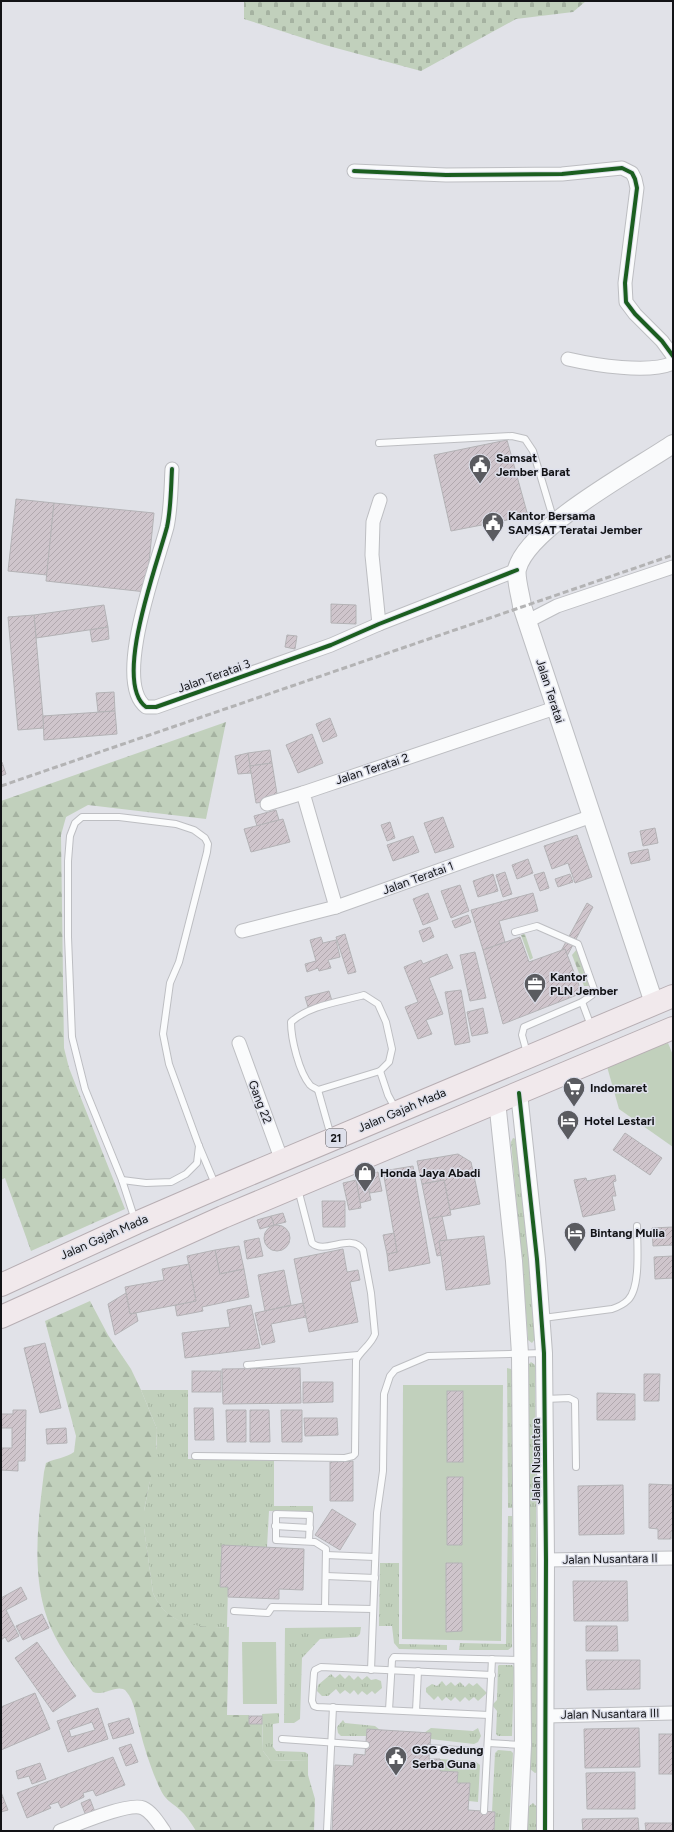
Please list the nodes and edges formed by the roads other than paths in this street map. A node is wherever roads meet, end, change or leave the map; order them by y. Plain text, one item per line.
1 (354, 171) dead end
2 (673, 356) edge
3 (568, 359) dead end
4 (673, 363) edge
5 (379, 443) dead end
6 (673, 444) edge
7 (172, 469) dead end
8 (380, 500) dead end
9 (555, 522) junction
10 (673, 567) edge
11 (517, 570) junction
12 (528, 622) junction
13 (379, 624) junction
14 (555, 708) junction
15 (303, 793) junction
16 (266, 804) dead end
17 (592, 816) junction
18 (336, 907) junction
19 (242, 931) dead end
20 (515, 932) dead end
21 (663, 999) edge
22 (582, 1002) junction
23 (673, 1028) edge
24 (593, 1029) junction
25 (238, 1043) dead end
26 (528, 1056) junction
27 (380, 1072) junction
28 (318, 1090) junction
29 (519, 1093) junction
30 (497, 1101) junction
31 (397, 1112) junction
32 (332, 1139) junction
33 (199, 1146) junction
34 (282, 1160) junction
35 (122, 1180) junction
36 (298, 1186) junction
37 (217, 1188) junction
38 (136, 1223) junction
39 (637, 1226) dead end
40 (1, 1285) edge
41 (1, 1317) edge
42 (541, 1318) junction
43 (544, 1353) junction
44 (520, 1354) junction
45 (358, 1355) junction
46 (247, 1364) dead end
47 (545, 1399) junction
48 (195, 1456) dead end
49 (576, 1467) dead end
50 (274, 1526) junction
51 (310, 1528) junction
52 (309, 1542) junction
53 (326, 1555) junction
54 (375, 1557) junction
55 (673, 1558) edge
56 (546, 1560) junction
57 (326, 1576) junction
58 (375, 1578) junction
59 (325, 1608) junction
60 (373, 1609) junction
61 (234, 1611) dead end
62 (492, 1659) junction
63 (522, 1660) junction
64 (371, 1670) junction
65 (392, 1670) junction
66 (418, 1672) junction
67 (492, 1675) junction
68 (333, 1707) junction
69 (389, 1710) junction
70 (416, 1711) junction
71 (673, 1713) edge
72 (489, 1715) junction
73 (546, 1716) junction
74 (282, 1739) dead end
75 (331, 1743) junction
76 (488, 1743) junction
77 (366, 1745) dead end
78 (523, 1745) junction
79 (430, 1748) dead end
80 (487, 1752) junction
81 (522, 1785) junction
82 (546, 1785) junction
83 (484, 1811) dead end
84 (85, 1826) edge
85 (60, 1831) edge
86 (164, 1831) edge
87 (327, 1831) edge
88 (519, 1831) edge
89 (545, 1831) edge

1 - 2 street
3 - 4 street
5 - 9 lane
6 - 9 main road
7 - 13 street, Jalan Teratai 3
8 - 13 street
9 - 11 main road
10 - 12 street
11 - 12 main road, Jalan Teratai
11 - 13 street, Jalan Teratai 3
12 - 14 main road, Jalan Teratai
14 - 15 street, Jalan Teratai 2
14 - 17 main road, Jalan Teratai
15 - 16 street, Jalan Teratai 2
15 - 18 street
17 - 18 street, Jalan Teratai 1
17 - 21 main road, Jalan Teratai
18 - 19 street, Jalan Teratai 1
20 - 22 lane
21 - 24 highway, Jalan Gajah Mada / 21
22 - 24 lane
22 - 26 lane
23 - 29 highway, 21
24 - 26 highway, Jalan Gajah Mada / 21
25 - 34 street, Gang 22
26 - 31 highway, Jalan Gajah Mada / 21
27 - 28 lane
27 - 28 lane
27 - 31 lane
28 - 32 lane
29 - 30 highway, 21
29 - 42 street, Jalan Nusantara
30 - 36 highway, 21
30 - 44 street, Jalan Nusantara
31 - 32 highway, Jalan Gajah Mada / 21
32 - 34 highway, Jalan Gajah Mada / 21
33 - 35 lane
33 - 35 lane
33 - 37 lane
34 - 37 highway, Jalan Gajah Mada / 21
35 - 38 lane
36 - 41 highway, 21
36 - 45 lane
37 - 38 highway, Jalan Gajah Mada / 21
38 - 40 highway, Jalan Gajah Mada / 21
39 - 42 lane
42 - 43 street, Jalan Nusantara
43 - 44 lane
43 - 47 street, Jalan Nusantara
44 - 54 lane
44 - 63 street, Jalan Nusantara
45 - 46 lane
45 - 48 lane
47 - 49 lane
47 - 56 street, Jalan Nusantara
50 - 51 lane
50 - 51 lane
50 - 52 lane
51 - 52 lane
52 - 53 lane
53 - 54 lane
53 - 57 lane
54 - 58 lane
55 - 56 street, Jalan Nusantara II
56 - 73 street, Jalan Nusantara
57 - 58 lane
57 - 59 lane
58 - 60 lane
59 - 60 lane
59 - 61 lane
60 - 64 lane
62 - 63 lane
62 - 65 lane
62 - 67 lane
63 - 78 street, Jalan Nusantara
64 - 65 lane
64 - 68 lane
65 - 66 lane
65 - 69 lane
66 - 67 lane
66 - 70 lane
67 - 72 lane
68 - 69 lane
68 - 75 lane
69 - 70 lane
70 - 72 lane
71 - 73 street, Jalan Nusantara III
72 - 76 lane
73 - 82 street, Jalan Nusantara
74 - 75 lane
75 - 77 lane
75 - 87 lane
76 - 78 lane
76 - 80 lane
78 - 81 street, Jalan Nusantara
79 - 80 lane
80 - 83 lane
81 - 82 street
81 - 88 street, Jalan Nusantara
82 - 89 street, Jalan Nusantara
84 - 85 street
84 - 86 street

